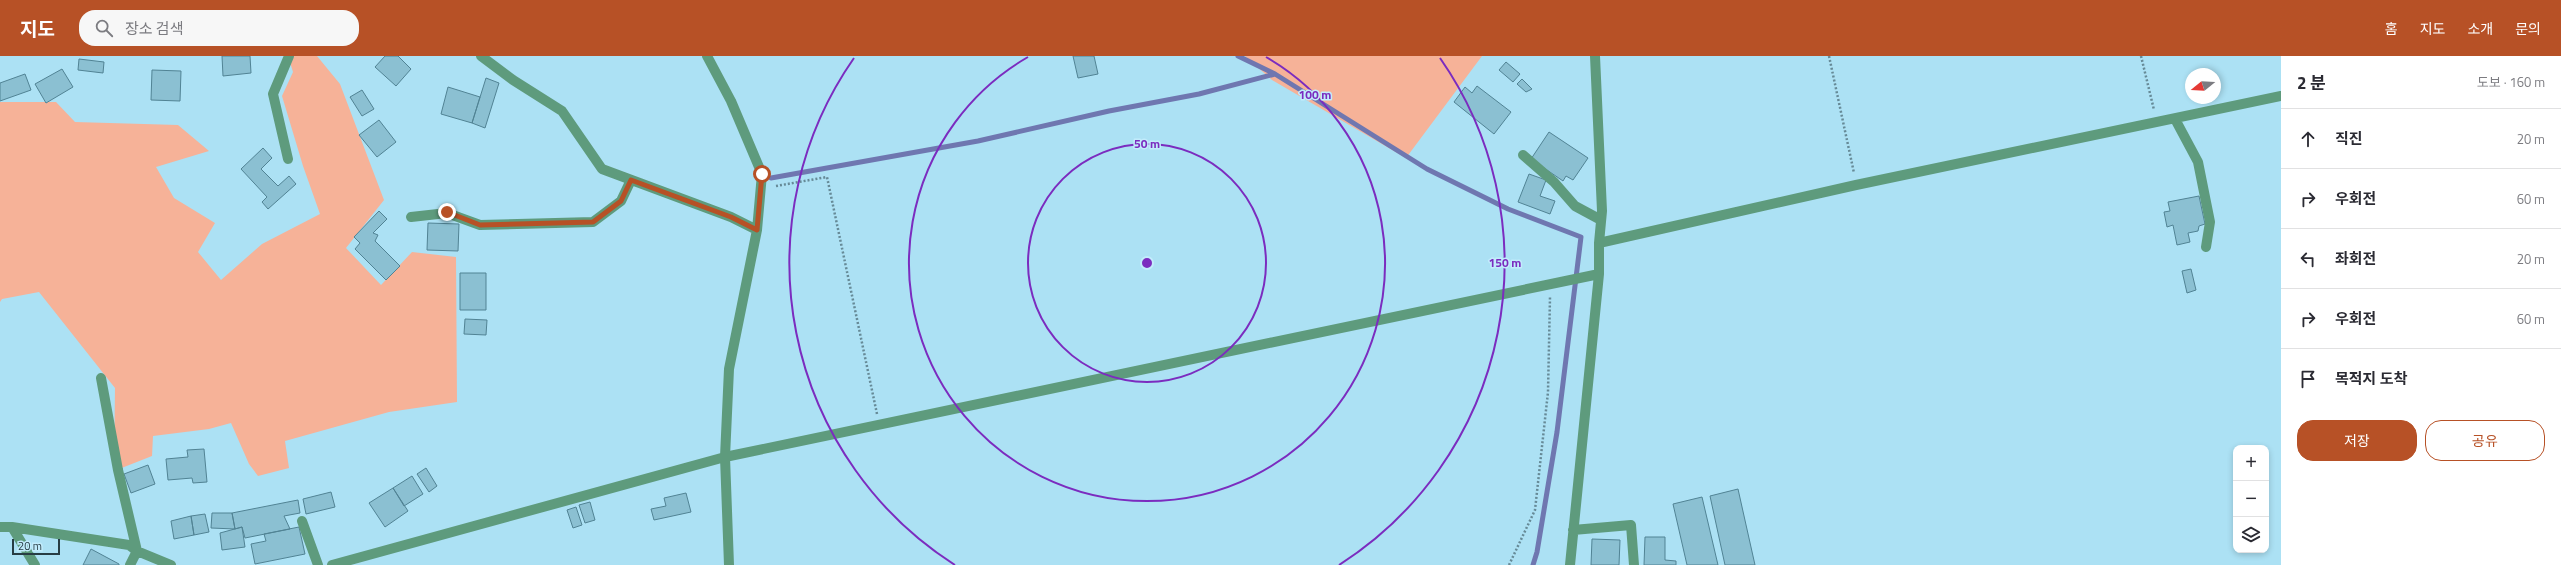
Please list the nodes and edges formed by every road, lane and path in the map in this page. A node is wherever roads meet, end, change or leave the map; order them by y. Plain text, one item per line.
1 (288, 56) edge
2 (480, 56) edge
3 (708, 56) edge
4 (1595, 56) edge
5 (1829, 56) edge
6 (2142, 56) edge
7 (2281, 96) edge
8 (2175, 119) junction
9 (2157, 122) junction
10 (1523, 155) dead end
11 (288, 159) dead end
12 (631, 180) junction
13 (1856, 185) junction
14 (776, 186) dead end
15 (411, 217) dead end
16 (1601, 220) junction
17 (757, 230) junction
18 (1598, 243) junction
19 (2206, 247) dead end
20 (1599, 274) junction
21 (1550, 284) junction
22 (101, 378) dead end
23 (879, 424) junction
24 (725, 457) junction
25 (302, 521) dead end
26 (0, 527) edge
27 (12, 527) junction
28 (1573, 530) junction
29 (137, 551) junction
30 (35, 565) edge
31 (130, 565) edge
32 (171, 565) edge
33 (318, 565) edge
34 (332, 565) edge
35 (729, 565) edge
36 (1509, 565) edge
37 (1570, 565) edge
38 (1634, 565) edge

1 - 11 street
2 - 12 street
3 - 17 street
4 - 16 street
5 - 13 path
6 - 9 path
7 - 8 street
8 - 9 street
8 - 19 street
9 - 13 street
10 - 16 street
12 - 15 street
12 - 17 street
13 - 18 street
14 - 23 path
16 - 18 street
17 - 24 street
18 - 20 street
20 - 21 street
20 - 28 street
21 - 23 street
21 - 36 path
22 - 29 street
23 - 24 street
24 - 34 street
24 - 35 street
25 - 33 street
26 - 27 street
27 - 29 street
27 - 30 street
28 - 37 street
28 - 38 street
29 - 31 street
29 - 32 street

